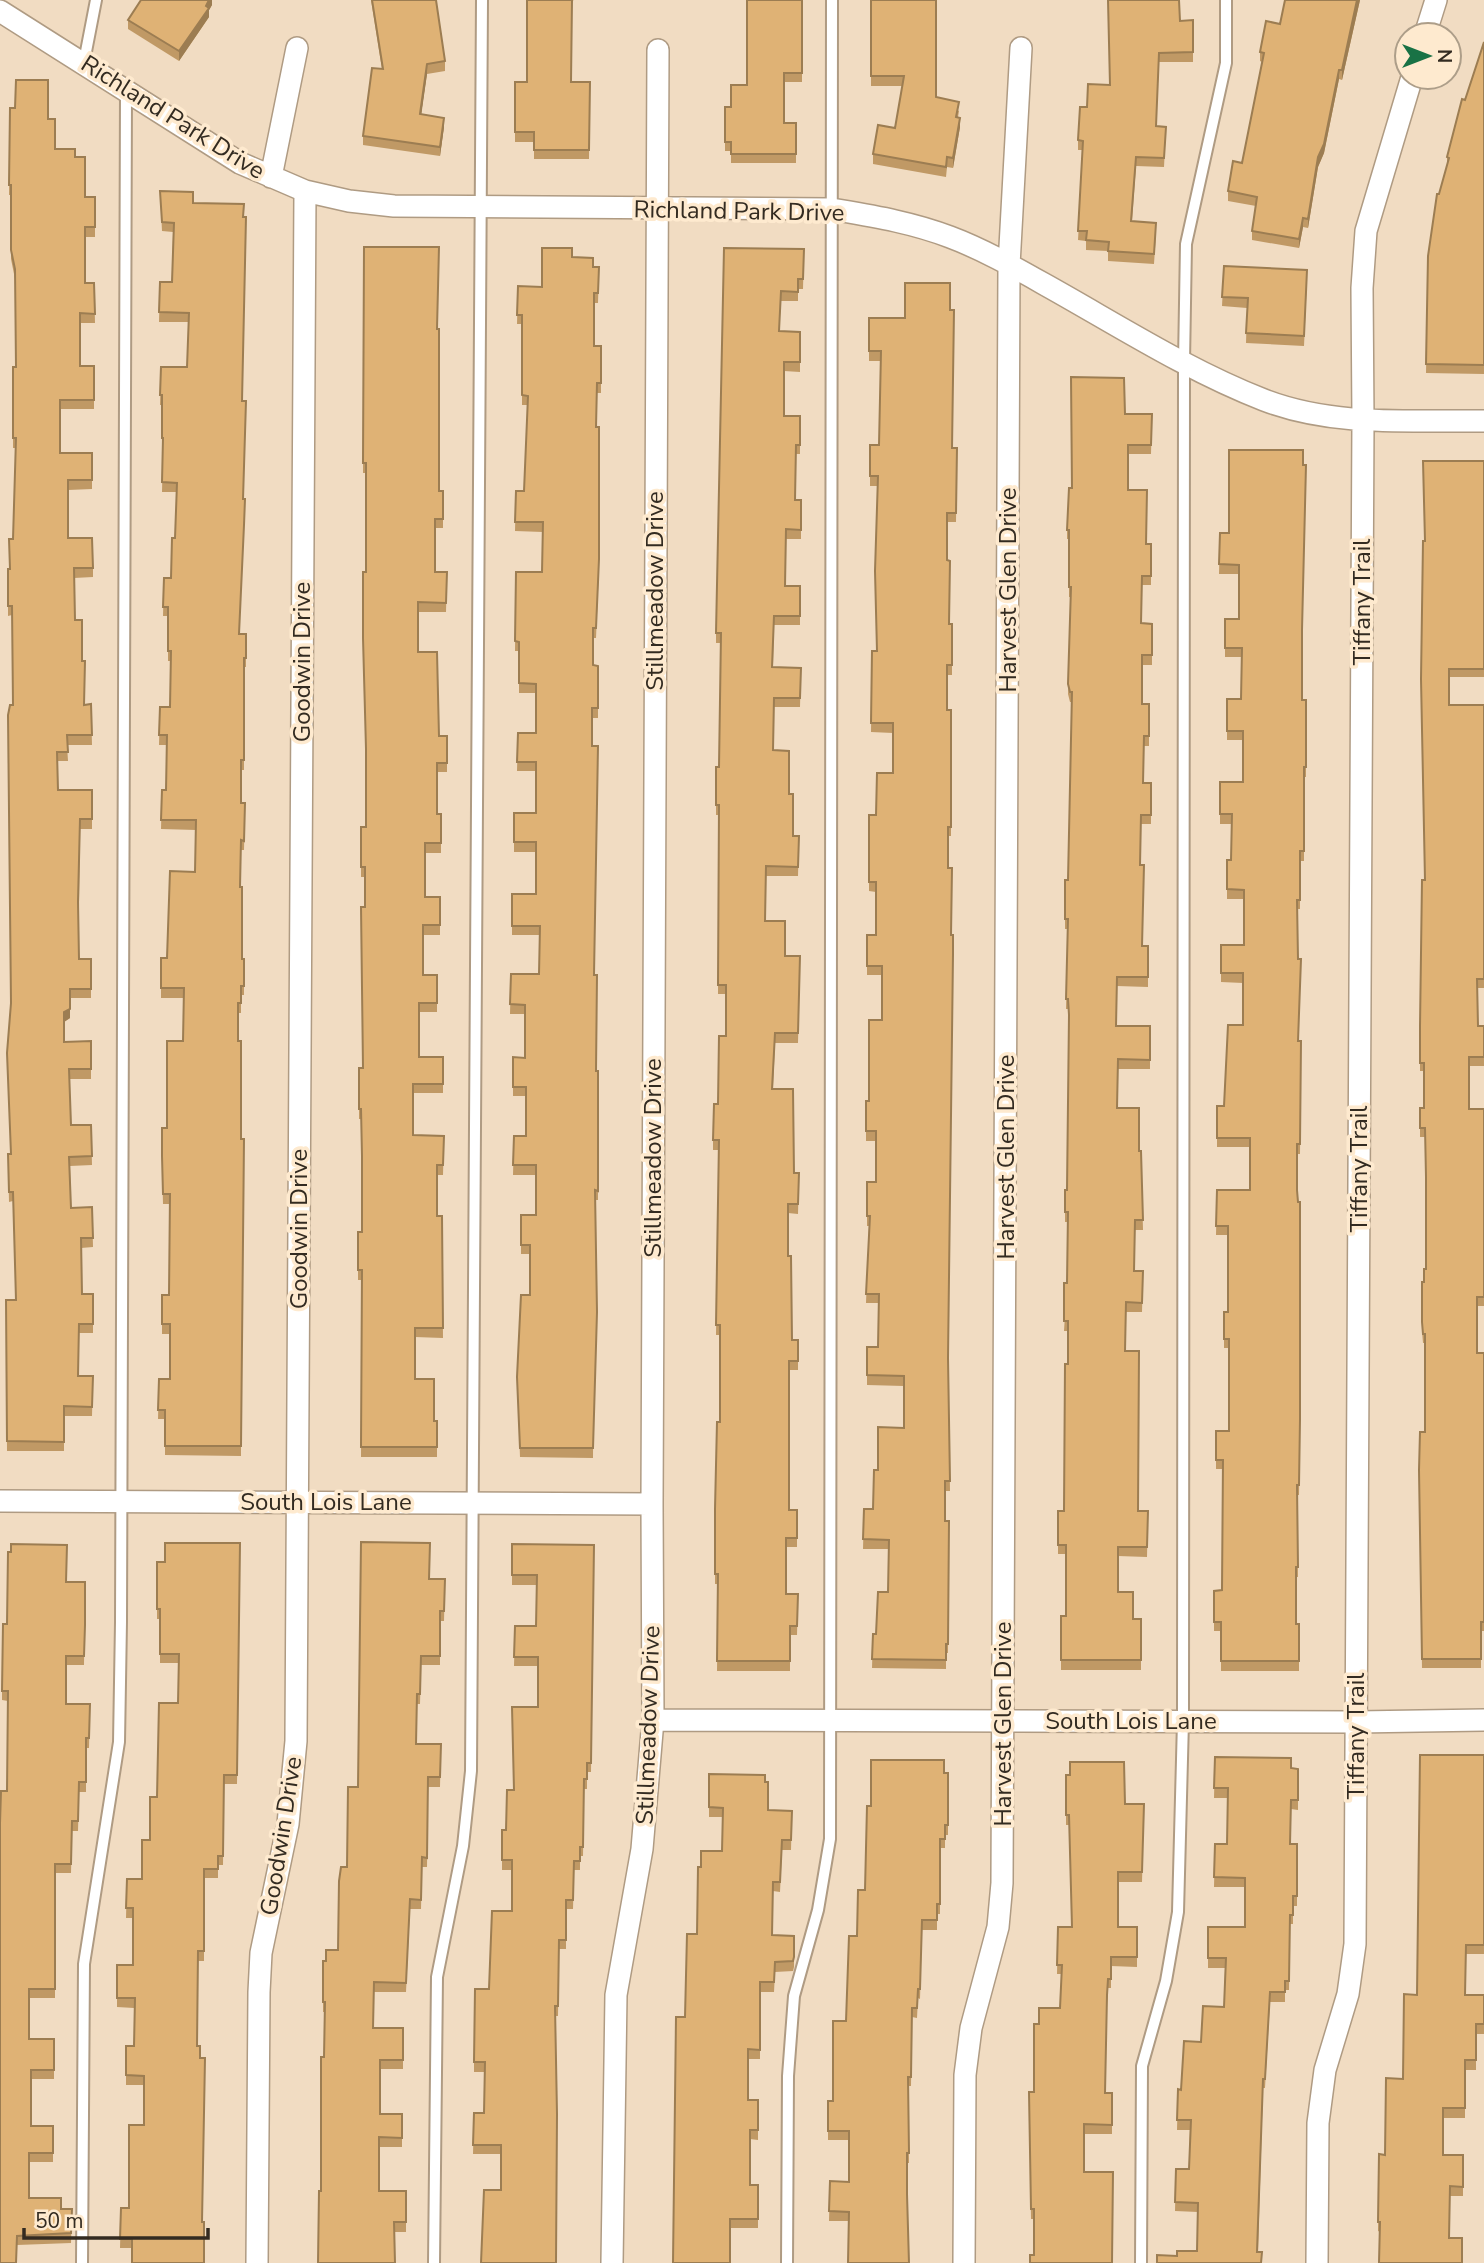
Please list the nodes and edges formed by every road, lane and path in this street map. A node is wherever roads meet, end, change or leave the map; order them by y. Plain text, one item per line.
1 (96, 0) edge
2 (482, 0) edge
3 (832, 0) edge
4 (1226, 0) edge
5 (1436, 0) edge
6 (0, 11) edge
7 (1429, 21) edge
8 (297, 48) dead end
9 (1021, 48) dead end
10 (658, 50) dead end
11 (84, 62) junction
12 (126, 89) junction
13 (1408, 91) edge
14 (271, 177) junction
15 (305, 191) junction
16 (480, 208) junction
17 (831, 209) junction
18 (656, 210) junction
19 (1009, 265) junction
20 (1184, 362) junction
21 (1363, 420) junction
22 (1484, 421) edge
23 (0, 1501) edge
24 (120, 1502) junction
25 (298, 1503) junction
26 (474, 1503) junction
27 (652, 1504) junction
28 (653, 1720) junction
29 (829, 1720) junction
30 (1484, 1720) edge
31 (1003, 1721) junction
32 (1183, 1721) junction
33 (1357, 1722) junction
34 (82, 2263) edge
35 (257, 2263) edge
36 (434, 2263) edge
37 (612, 2263) edge
38 (787, 2263) edge
39 (964, 2263) edge
40 (1142, 2263) edge
41 (1317, 2263) edge

1 - 11 lane
2 - 16 lane
3 - 17 lane
4 - 20 lane
5 - 7 street
6 - 11 street, Richland Park Drive
8 - 14 street
9 - 19 street, Harvest Glen Drive
10 - 18 street, Stillmeadow Drive
11 - 12 street, Richland Park Drive
12 - 14 street, Richland Park Drive
12 - 24 lane
13 - 21 street, Tiffany Trail
14 - 15 street, Richland Park Drive
15 - 16 street, Richland Park Drive
15 - 25 street, Goodwin Drive
16 - 18 street, Richland Park Drive
16 - 26 lane
17 - 18 street, Richland Park Drive
17 - 19 street, Richland Park Drive
17 - 29 lane
18 - 27 street, Stillmeadow Drive
19 - 20 street, Richland Park Drive
19 - 31 street, Harvest Glen Drive
20 - 21 street, Richland Park Drive
20 - 32 lane
21 - 22 street, Richland Park Drive
21 - 33 street, Tiffany Trail
23 - 24 street, South Lois Lane
24 - 25 street, South Lois Lane
24 - 34 lane
25 - 26 street, South Lois Lane
25 - 35 street, Goodwin Drive
26 - 27 street, South Lois Lane
26 - 36 lane
27 - 28 street, Stillmeadow Drive
28 - 29 street, South Lois Lane
28 - 37 street, Stillmeadow Drive
29 - 31 street, South Lois Lane
29 - 38 lane
30 - 33 street, South Lois Lane
31 - 32 street, South Lois Lane
31 - 39 street, Harvest Glen Drive
32 - 33 street, South Lois Lane
32 - 40 lane
33 - 41 street, Tiffany Trail

